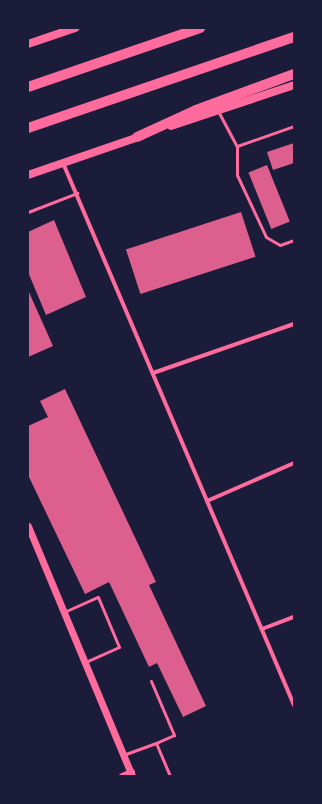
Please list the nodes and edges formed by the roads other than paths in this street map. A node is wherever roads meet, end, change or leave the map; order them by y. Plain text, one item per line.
1 (75, 28) edge
2 (200, 28) edge
3 (294, 37) edge
4 (28, 44) edge
5 (294, 74) edge
6 (294, 85) edge
7 (28, 87) edge
8 (216, 107) junction
9 (294, 126) edge
10 (28, 128) edge
11 (137, 137) joint
12 (237, 146) junction
13 (63, 162) junction
14 (28, 174) edge
15 (77, 193) junction
16 (28, 212) edge
17 (294, 240) edge
18 (294, 324) edge
19 (153, 373) junction
20 (294, 463) edge
21 (207, 501) junction
22 (28, 526) edge
23 (64, 612) junction
24 (294, 617) edge
25 (262, 629) junction
26 (85, 662) junction
27 (151, 681) dead end
28 (294, 704) edge
29 (156, 743) junction
30 (123, 755) junction
31 (132, 774) edge
32 (40, 776) edge
33 (55, 776) edge
34 (122, 776) edge
35 (170, 776) edge

1 - 4 main road
2 - 7 highway
3 - 10 highway
5 - 8 highway
6 - 8 main road
8 - 11 highway
8 - 12 lane
9 - 12 lane
11 - 13 main road
12 - 17 lane
13 - 14 main road
13 - 15 street
15 - 16 lane
15 - 19 street
18 - 19 street
19 - 21 street
20 - 21 street
21 - 25 street
22 - 23 street
23 - 26 street
23 - 26 lane
24 - 25 street
25 - 28 street
26 - 30 street
27 - 29 lane
29 - 30 lane
29 - 35 lane
30 - 31 street
31 - 34 street
32 - 33 lane

